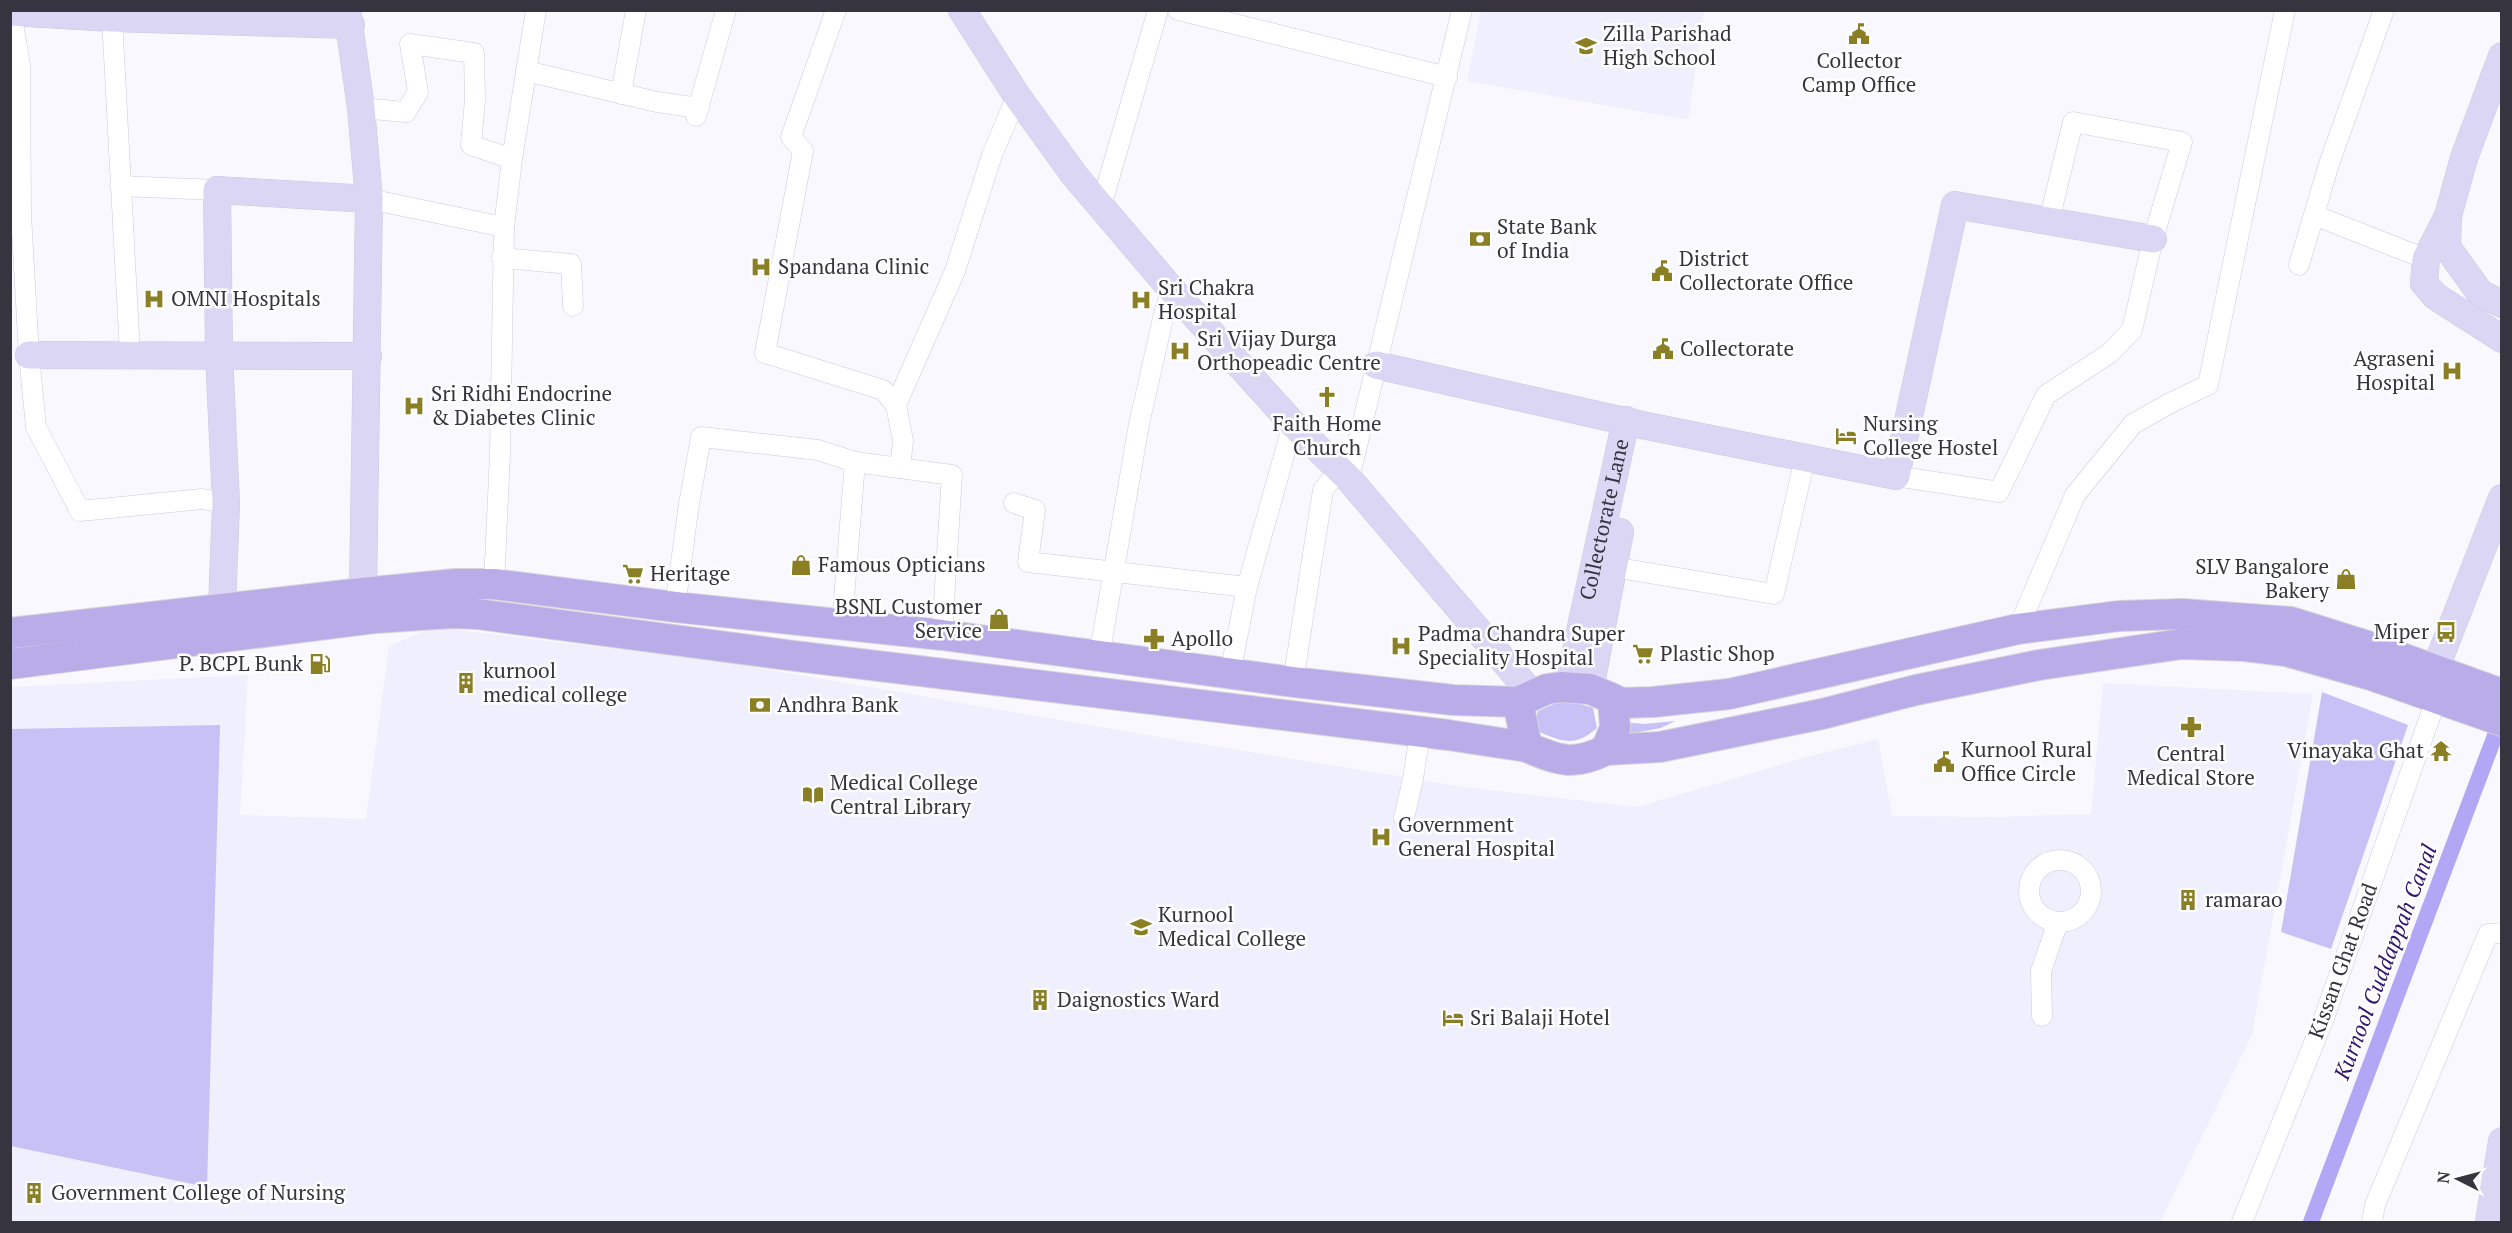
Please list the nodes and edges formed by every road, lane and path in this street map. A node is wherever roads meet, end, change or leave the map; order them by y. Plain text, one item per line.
1 (536, 10) edge
2 (636, 10) edge
3 (726, 10) edge
4 (837, 10) edge
5 (962, 10) edge
6 (1158, 10) edge
7 (1178, 10) edge
8 (1462, 10) edge
9 (2285, 10) edge
10 (2384, 10) edge
11 (11, 12) edge
12 (112, 14) edge
13 (349, 18) edge
14 (2502, 56) edge
15 (526, 71) junction
16 (1447, 77) junction
17 (621, 93) junction
18 (1017, 96) junction
19 (361, 108) junction
20 (512, 159) junction
21 (120, 186) junction
22 (217, 190) junction
23 (369, 199) junction
24 (1101, 206) junction
25 (2314, 214) junction
26 (16, 215) edge
27 (2049, 221) junction
28 (504, 227) junction
29 (2153, 239) junction
30 (2436, 253) junction
31 (502, 258) junction
32 (2299, 265) dead end
33 (1172, 290) junction
34 (2502, 304) edge
35 (573, 306) dead end
36 (2502, 339) edge
37 (130, 354) junction
38 (219, 354) junction
39 (29, 355) junction
40 (368, 356) junction
41 (1376, 365) junction
42 (896, 405) junction
43 (1634, 422) junction
44 (1293, 424) junction
45 (1805, 458) junction
46 (855, 462) junction
47 (900, 468) junction
48 (1344, 475) junction
49 (1896, 476) junction
50 (2502, 498) edge
51 (226, 503) junction
52 (1014, 503) dead end
53 (2502, 549) edge
54 (1603, 565) junction
55 (1114, 572) junction
56 (494, 585) junction
57 (1247, 587) junction
58 (364, 606) junction
59 (675, 607) junction
60 (222, 608) junction
61 (842, 624) junction
62 (2018, 629) junction
63 (10, 633) edge
64 (942, 635) junction
65 (1099, 657) junction
66 (10, 664) edge
67 (1230, 674) junction
68 (1293, 682) junction
69 (2449, 685) junction
70 (1561, 687) junction
71 (1602, 694) junction
72 (2502, 694) edge
73 (1525, 698) junction
74 (2502, 721) edge
75 (1420, 732) junction
76 (1527, 747) junction
77 (1606, 750) junction
78 (1404, 818) dead end
79 (2058, 922) dead end
80 (2502, 933) edge
81 (2042, 1016) dead end
82 (2502, 1142) edge
83 (2242, 1222) edge
84 (2372, 1222) edge
85 (2489, 1222) edge

1 - 15 street
2 - 17 street
3 - 17 street
4 - 42 street
5 - 18 street
6 - 24 street
7 - 16 street
8 - 16 street
9 - 62 street
10 - 25 street
11 - 12 street
11 - 26 street
12 - 13 street
12 - 21 street
13 - 19 street
14 - 30 street
15 - 17 street
15 - 20 street
16 - 41 street
18 - 24 street
18 - 42 street
19 - 20 street
19 - 23 street
20 - 28 street
21 - 22 street
21 - 37 street
22 - 23 street
22 - 38 street
23 - 28 street
23 - 40 street
24 - 33 street
25 - 30 street
25 - 32 street
26 - 39 street
27 - 29 street
27 - 29 street
27 - 49 street
28 - 31 street
29 - 49 street
30 - 34 street
30 - 36 street
31 - 35 street
31 - 56 street
33 - 44 street
33 - 55 street
37 - 38 street
37 - 39 street
38 - 40 street
38 - 51 street
39 - 51 street
40 - 58 street
41 - 43 street
41 - 48 street
42 - 47 street
43 - 45 street
43 - 54 street, Collectorate Lane
44 - 48 street
44 - 57 street
45 - 49 street
45 - 54 street
46 - 47 street
46 - 59 street
46 - 61 street
47 - 64 street
48 - 68 street
48 - 73 street
50 - 69 street
51 - 60 street
52 - 55 street
53 - 69 street
54 - 70 street, Collectorate Lane
54 - 71 street, Collectorate Lane
55 - 57 street
55 - 65 street
56 - 58 main road
56 - 59 main road
57 - 67 street
58 - 60 main road
58 - 66 main road
58 - 75 main road
59 - 61 main road
60 - 63 main road
61 - 64 main road
62 - 69 main road
62 - 71 main road
64 - 65 main road
65 - 67 main road
67 - 68 main road
68 - 73 main road
69 - 72 main road
69 - 74 main road
69 - 77 main road
69 - 83 street, Kissan Ghat Road
70 - 71 main road
70 - 73 main road
71 - 77 main road
73 - 76 main road
75 - 76 main road
75 - 78 street
76 - 77 main road
79 - 81 street
80 - 84 street
82 - 85 street

